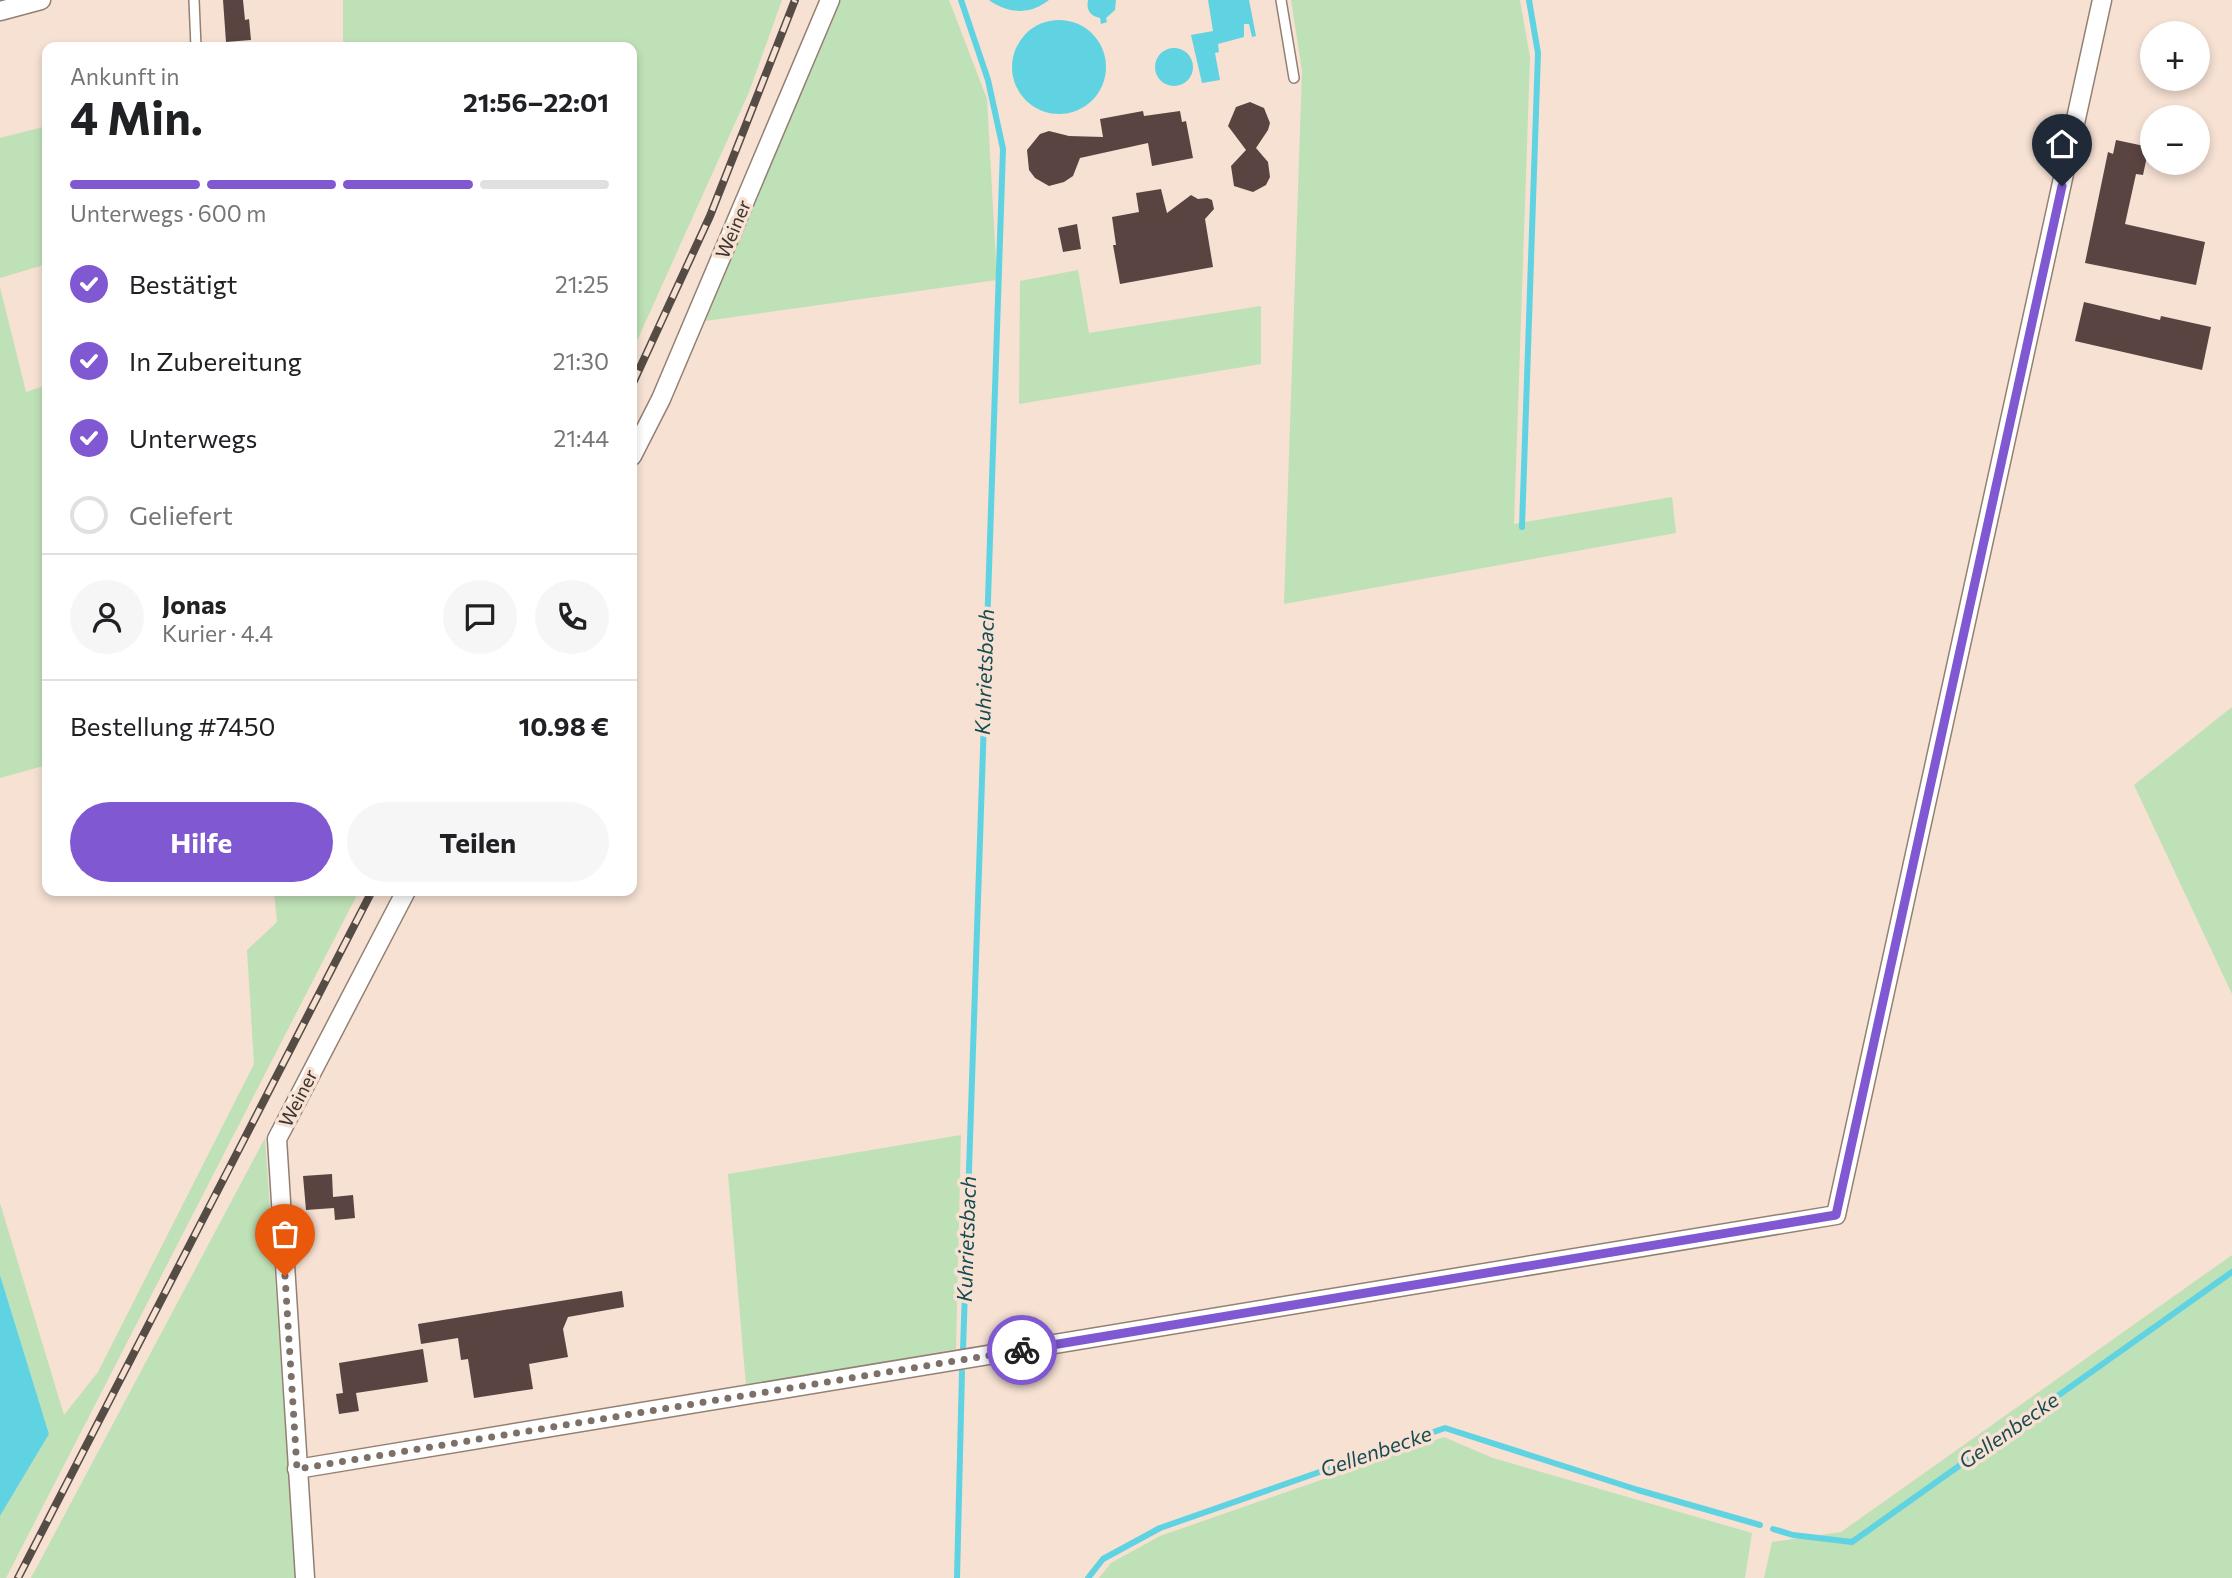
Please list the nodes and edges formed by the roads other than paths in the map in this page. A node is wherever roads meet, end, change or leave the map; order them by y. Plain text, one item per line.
1 (41, 0) edge
2 (194, 0) edge
3 (830, 0) edge
4 (1281, 0) edge
5 (2102, 0) edge
6 (0, 11) edge
7 (197, 42) edge
8 (1294, 78) dead end
9 (637, 446) edge
10 (403, 896) edge
11 (297, 1469) junction
12 (305, 1578) edge

1 - 6 street
2 - 7 lane
3 - 9 street, Weiner
4 - 8 lane
5 - 11 street
10 - 11 street, Weiner
11 - 12 street, Weiner

